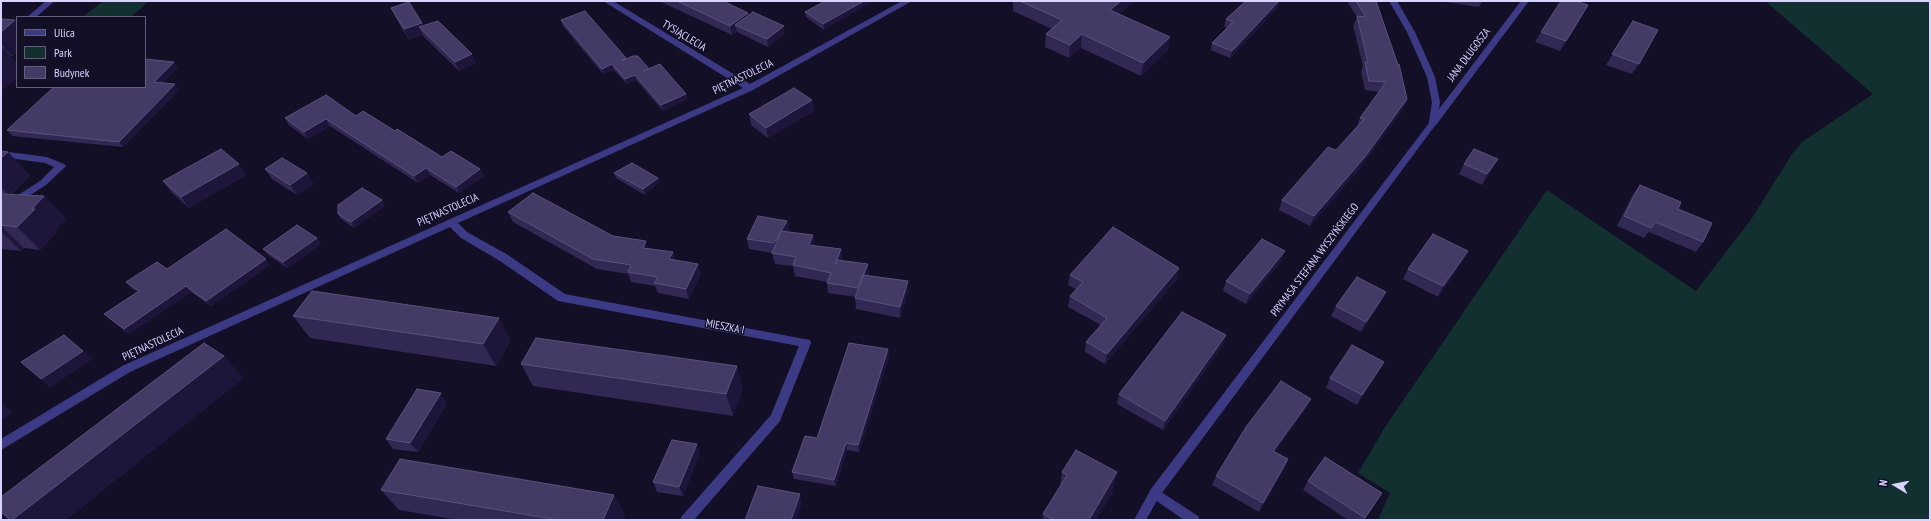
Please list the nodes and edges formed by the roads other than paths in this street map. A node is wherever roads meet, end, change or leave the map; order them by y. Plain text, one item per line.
1 (51, 1) edge
2 (607, 1) edge
3 (908, 1) edge
4 (1393, 1) edge
5 (1525, 1) edge
6 (32, 16) edge
7 (750, 88) junction
8 (1433, 123) junction
9 (1, 154) edge
10 (1, 211) edge
11 (451, 222) junction
12 (1, 445) edge
13 (1155, 493) junction
14 (686, 520) edge
15 (1140, 520) edge
16 (1194, 520) edge

1 - 6 street
2 - 7 street, TYSIĄCLECIA
3 - 7 street, PIĘTNASTOLECIA
4 - 8 street, PRYMASA STEFANA WYSZYŃSKIEGO
5 - 8 street, JANA DŁUGOSZA
7 - 11 street, PIĘTNASTOLECIA
8 - 13 street, PRYMASA STEFANA WYSZYŃSKIEGO
9 - 10 street
11 - 12 street, PIĘTNASTOLECIA
11 - 14 street, MIESZKA I
13 - 15 street, PRYMASA STEFANA WYSZYŃSKIEGO
13 - 16 street

